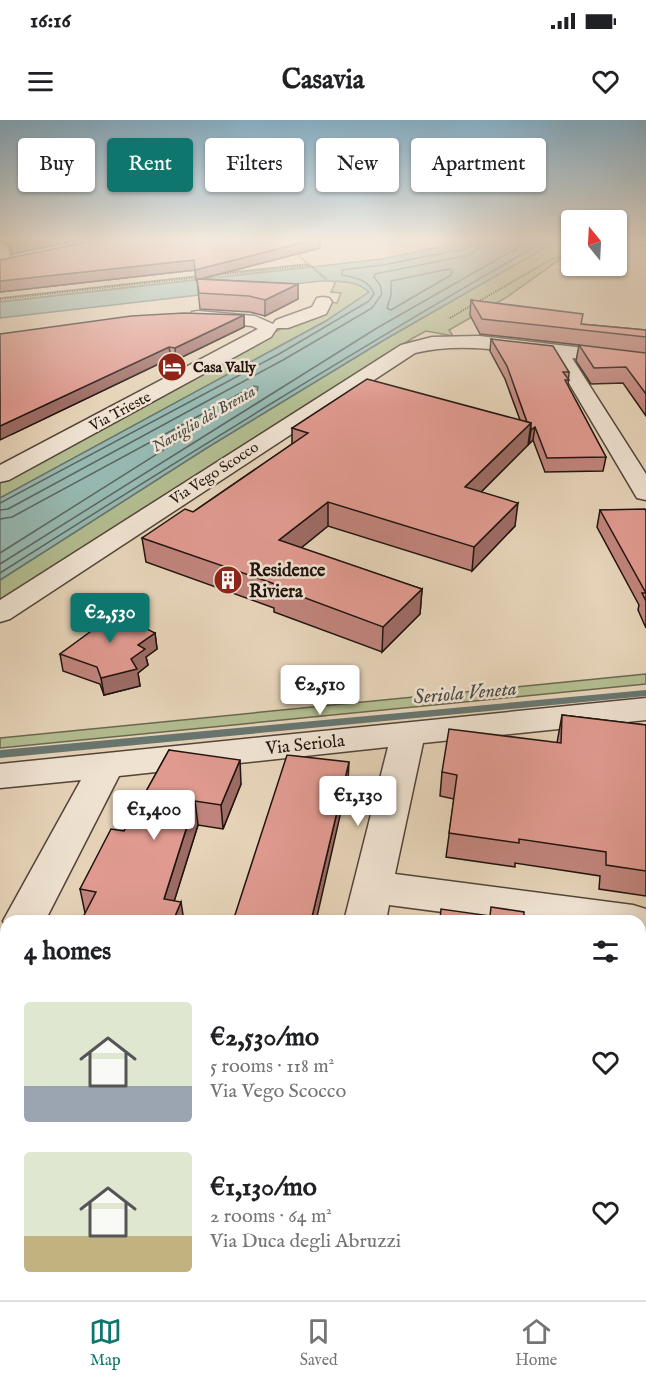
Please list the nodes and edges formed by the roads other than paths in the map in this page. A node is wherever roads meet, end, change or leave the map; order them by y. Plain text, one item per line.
1 (327, 294) edge
2 (179, 316) edge
3 (274, 325) junction
4 (563, 352) junction
5 (646, 361) edge
6 (0, 475) edge
7 (646, 493) edge
8 (0, 613) edge
9 (646, 709) edge
10 (404, 734) junction
11 (102, 766) junction
12 (0, 776) edge
13 (369, 904) edge
14 (27, 915) edge
15 (540, 915) edge

1 - 3 street, Via Trieste
2 - 3 street
3 - 6 street, Via Trieste
4 - 5 street, Via Vego Scocco
4 - 7 street
4 - 8 street, Via Vego Scocco
9 - 10 street, Via Seriola
10 - 11 street, Via Seriola
10 - 13 street
11 - 12 street, Via Seriola
11 - 14 street
13 - 15 street

